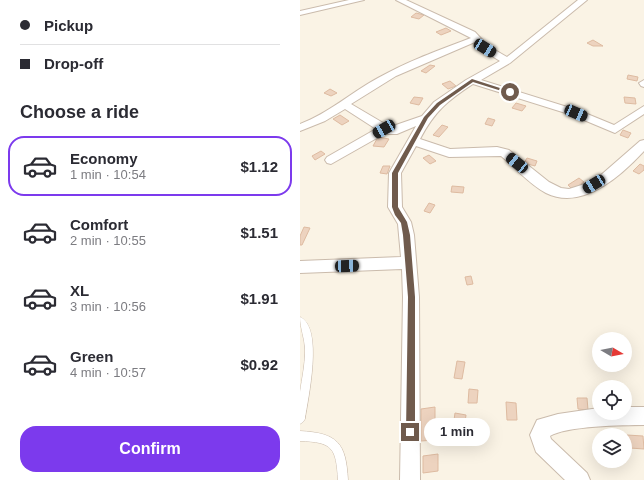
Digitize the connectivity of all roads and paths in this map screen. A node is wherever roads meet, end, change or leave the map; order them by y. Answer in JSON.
{"nodes":[{"id":1,"x":360,"y":0,"type":"edge"},
{"id":2,"x":400,"y":0,"type":"edge"},
{"id":3,"x":583,"y":0,"type":"edge"},
{"id":4,"x":300,"y":13,"type":"edge"},
{"id":5,"x":477,"y":38,"type":"junction"},
{"id":6,"x":507,"y":61,"type":"junction"},
{"id":7,"x":472,"y":80,"type":"junction"},
{"id":8,"x":344,"y":104,"type":"junction"},
{"id":9,"x":644,"y":109,"type":"edge"},
{"id":10,"x":426,"y":118,"type":"junction"},
{"id":11,"x":644,"y":118,"type":"edge"},
{"id":12,"x":300,"y":128,"type":"edge"},
{"id":13,"x":384,"y":129,"type":"junction"},
{"id":14,"x":412,"y":140,"type":"junction"},
{"id":15,"x":644,"y":144,"type":"edge"},
{"id":16,"x":331,"y":160,"type":"dead end"},
{"id":17,"x":409,"y":263,"type":"junction"},
{"id":18,"x":300,"y":267,"type":"edge"},
{"id":19,"x":300,"y":321,"type":"edge"},
{"id":20,"x":644,"y":416,"type":"edge"},
{"id":21,"x":300,"y":419,"type":"edge"},
{"id":22,"x":300,"y":436,"type":"edge"},
{"id":23,"x":343,"y":480,"type":"edge"},
{"id":24,"x":410,"y":480,"type":"edge"},
{"id":25,"x":580,"y":480,"type":"edge"}],
"edges":[{"from":1,"to":4,"type":"street"},
{"from":2,"to":5,"type":"street"},
{"from":3,"to":6,"type":"street"},
{"from":5,"to":6,"type":"street"},
{"from":5,"to":8,"type":"street"},
{"from":6,"to":7,"type":"street"},
{"from":7,"to":9,"type":"street"},
{"from":7,"to":10,"type":"street"},
{"from":8,"to":12,"type":"street"},
{"from":8,"to":13,"type":"street"},
{"from":9,"to":11,"type":"street"},
{"from":10,"to":13,"type":"street"},
{"from":10,"to":14,"type":"street"},
{"from":13,"to":16,"type":"street"},
{"from":14,"to":15,"type":"street"},
{"from":14,"to":17,"type":"street"},
{"from":17,"to":18,"type":"street"},
{"from":17,"to":24,"type":"street"},
{"from":19,"to":21,"type":"lane"},
{"from":20,"to":25,"type":"street"},
{"from":22,"to":23,"type":"lane"}]}
